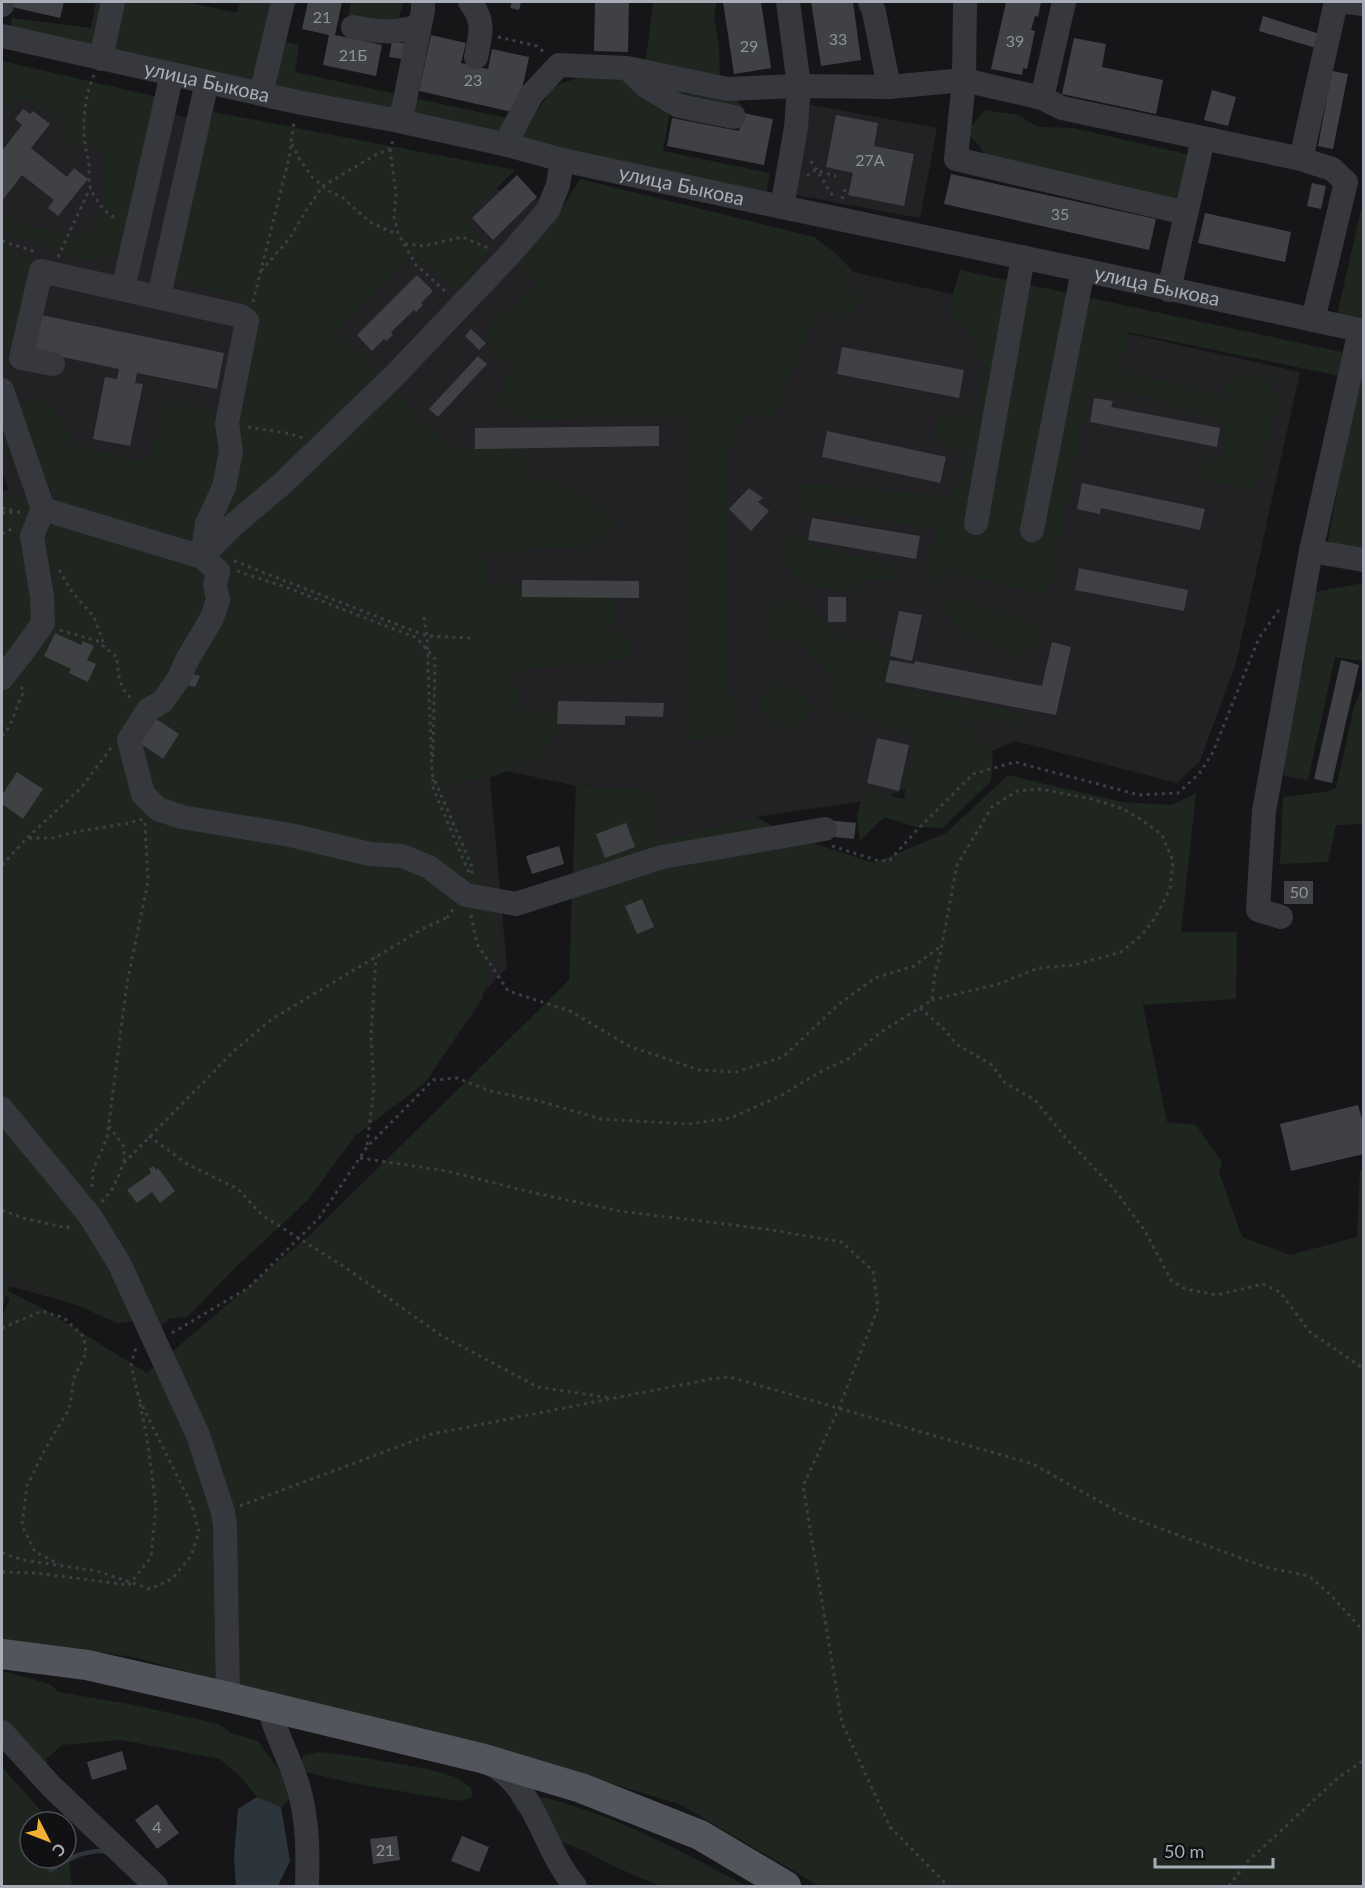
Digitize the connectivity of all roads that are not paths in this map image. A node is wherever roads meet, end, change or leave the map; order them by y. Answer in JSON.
{"nodes":[{"id":1,"x":113,"y":2,"type":"edge"},
{"id":2,"x":283,"y":2,"type":"edge"},
{"id":3,"x":423,"y":2,"type":"edge"},
{"id":4,"x":470,"y":2,"type":"edge"},
{"id":5,"x":788,"y":2,"type":"edge"},
{"id":6,"x":870,"y":2,"type":"edge"},
{"id":7,"x":965,"y":2,"type":"edge"},
{"id":8,"x":1064,"y":2,"type":"edge"},
{"id":9,"x":1336,"y":2,"type":"edge"},
{"id":10,"x":1344,"y":2,"type":"edge"},
{"id":11,"x":1364,"y":4,"type":"edge"},
{"id":12,"x":419,"y":26,"type":"junction"},
{"id":13,"x":353,"y":27,"type":"dead end"},
{"id":14,"x":2,"y":36,"type":"edge"},
{"id":15,"x":479,"y":45,"type":"road end"},
{"id":16,"x":101,"y":59,"type":"junction"},
{"id":17,"x":627,"y":68,"type":"junction"},
{"id":18,"x":172,"y":74,"type":"junction"},
{"id":19,"x":964,"y":80,"type":"junction"},
{"id":20,"x":207,"y":82,"type":"junction"},
{"id":21,"x":799,"y":86,"type":"junction"},
{"id":22,"x":889,"y":87,"type":"junction"},
{"id":23,"x":261,"y":94,"type":"junction"},
{"id":24,"x":1042,"y":98,"type":"junction"},
{"id":25,"x":734,"y":117,"type":"dead end"},
{"id":26,"x":399,"y":121,"type":"junction"},
{"id":27,"x":1203,"y":139,"type":"junction"},
{"id":28,"x":508,"y":145,"type":"junction"},
{"id":29,"x":1301,"y":159,"type":"junction"},
{"id":30,"x":562,"y":160,"type":"junction"},
{"id":31,"x":782,"y":207,"type":"junction"},
{"id":32,"x":1186,"y":213,"type":"junction"},
{"id":33,"x":137,"y":225,"type":"junction"},
{"id":34,"x":174,"y":232,"type":"junction"},
{"id":35,"x":1023,"y":257,"type":"junction"},
{"id":36,"x":1083,"y":270,"type":"junction"},
{"id":37,"x":123,"y":289,"type":"junction"},
{"id":38,"x":1169,"y":290,"type":"junction"},
{"id":39,"x":159,"y":296,"type":"junction"},
{"id":40,"x":1313,"y":320,"type":"junction"},
{"id":41,"x":1362,"y":330,"type":"edge"},
{"id":42,"x":11,"y":360,"type":"edge"},
{"id":43,"x":53,"y":364,"type":"dead end"},
{"id":44,"x":2,"y":390,"type":"edge"},
{"id":45,"x":41,"y":513,"type":"junction"},
{"id":46,"x":976,"y":523,"type":"dead end"},
{"id":47,"x":1032,"y":530,"type":"dead end"},
{"id":48,"x":1311,"y":551,"type":"junction"},
{"id":49,"x":205,"y":559,"type":"junction"},
{"id":50,"x":1364,"y":560,"type":"edge"},
{"id":51,"x":4,"y":675,"type":"edge"},
{"id":52,"x":825,"y":836,"type":"road end"},
{"id":53,"x":1281,"y":917,"type":"dead end"},
{"id":54,"x":2,"y":1109,"type":"edge"},
{"id":55,"x":2,"y":1654,"type":"edge"},
{"id":56,"x":228,"y":1696,"type":"junction"},
{"id":57,"x":269,"y":1708,"type":"junction"},
{"id":58,"x":2,"y":1732,"type":"edge"},
{"id":59,"x":481,"y":1758,"type":"junction"},
{"id":60,"x":156,"y":1887,"type":"edge"},
{"id":61,"x":307,"y":1887,"type":"edge"},
{"id":62,"x":575,"y":1887,"type":"edge"},
{"id":63,"x":786,"y":1887,"type":"edge"}],
"edges":[{"from":1,"to":16,"type":"street"},
{"from":2,"to":23,"type":"street"},
{"from":3,"to":12,"type":"street"},
{"from":4,"to":15,"type":"street"},
{"from":5,"to":21,"type":"street"},
{"from":6,"to":22,"type":"street"},
{"from":7,"to":19,"type":"street"},
{"from":8,"to":24,"type":"street"},
{"from":9,"to":29,"type":"street"},
{"from":10,"to":11,"type":"street"},
{"from":12,"to":13,"type":"street"},
{"from":12,"to":26,"type":"street"},
{"from":14,"to":16,"type":"street","name":"улица Быкова"},
{"from":16,"to":18,"type":"street","name":"улица Быкова"},
{"from":17,"to":21,"type":"street"},
{"from":17,"to":25,"type":"street"},
{"from":17,"to":28,"type":"street"},
{"from":18,"to":20,"type":"street","name":"улица Быкова"},
{"from":18,"to":33,"type":"street"},
{"from":19,"to":22,"type":"street"},
{"from":19,"to":24,"type":"street"},
{"from":19,"to":32,"type":"street"},
{"from":20,"to":23,"type":"street","name":"улица Быкова"},
{"from":20,"to":34,"type":"street"},
{"from":21,"to":22,"type":"street"},
{"from":21,"to":31,"type":"street"},
{"from":23,"to":26,"type":"street","name":"улица Быкова"},
{"from":24,"to":27,"type":"street"},
{"from":26,"to":28,"type":"street","name":"улица Быкова"},
{"from":27,"to":29,"type":"street"},
{"from":27,"to":32,"type":"street"},
{"from":28,"to":30,"type":"street","name":"улица Быкова"},
{"from":29,"to":40,"type":"street"},
{"from":30,"to":31,"type":"street","name":"улица Быкова"},
{"from":30,"to":49,"type":"street"},
{"from":31,"to":35,"type":"street","name":"улица Быкова"},
{"from":32,"to":38,"type":"street"},
{"from":33,"to":34,"type":"street"},
{"from":33,"to":37,"type":"street"},
{"from":34,"to":39,"type":"street"},
{"from":35,"to":36,"type":"street","name":"улица Быкова"},
{"from":35,"to":46,"type":"street"},
{"from":36,"to":38,"type":"street","name":"улица Быкова"},
{"from":36,"to":47,"type":"street"},
{"from":37,"to":39,"type":"street"},
{"from":37,"to":42,"type":"street"},
{"from":38,"to":40,"type":"street","name":"улица Быкова"},
{"from":39,"to":49,"type":"street"},
{"from":40,"to":41,"type":"street","name":"улица Быкова"},
{"from":41,"to":48,"type":"street"},
{"from":42,"to":43,"type":"street"},
{"from":44,"to":45,"type":"street"},
{"from":45,"to":49,"type":"street"},
{"from":45,"to":51,"type":"street"},
{"from":48,"to":50,"type":"street"},
{"from":48,"to":53,"type":"street"},
{"from":49,"to":52,"type":"street"},
{"from":54,"to":56,"type":"street"},
{"from":55,"to":56,"type":"main road"},
{"from":56,"to":57,"type":"main road"},
{"from":57,"to":59,"type":"main road"},
{"from":57,"to":61,"type":"street"},
{"from":58,"to":60,"type":"street"},
{"from":59,"to":62,"type":"street"},
{"from":59,"to":63,"type":"main road"}]}
